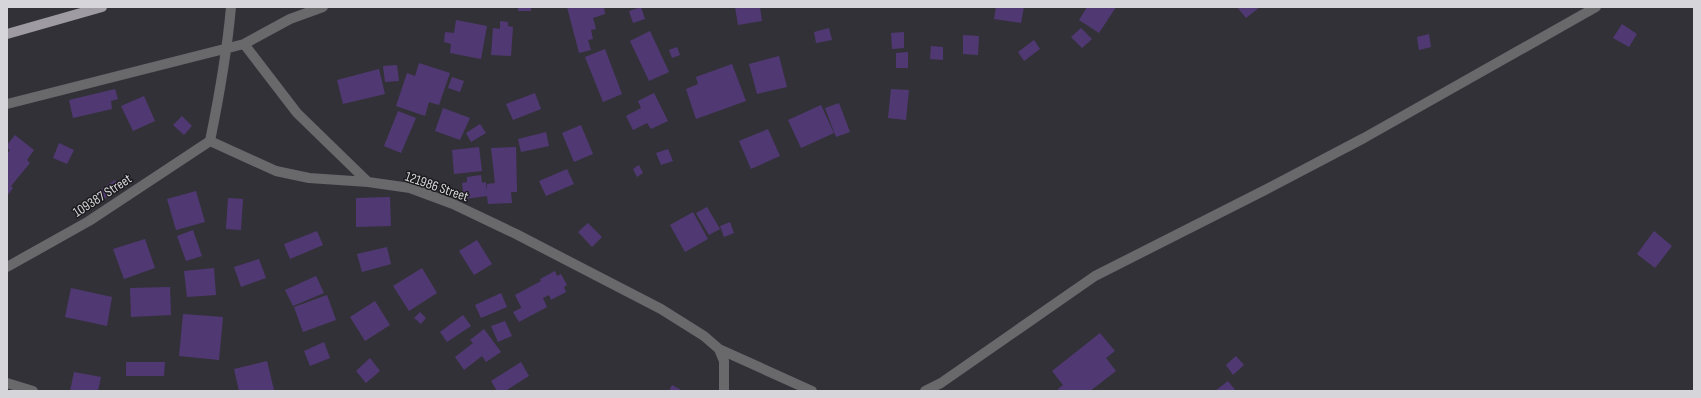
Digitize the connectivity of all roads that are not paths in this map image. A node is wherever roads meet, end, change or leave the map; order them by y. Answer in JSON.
{"nodes":[{"id":1,"x":102,"y":7,"type":"edge"},
{"id":2,"x":231,"y":7,"type":"edge"},
{"id":3,"x":323,"y":7,"type":"edge"},
{"id":4,"x":1596,"y":7,"type":"edge"},
{"id":5,"x":7,"y":34,"type":"edge"},
{"id":6,"x":244,"y":44,"type":"junction"},
{"id":7,"x":227,"y":48,"type":"junction"},
{"id":8,"x":7,"y":104,"type":"edge"},
{"id":9,"x":210,"y":141,"type":"junction"},
{"id":10,"x":368,"y":182,"type":"junction"},
{"id":11,"x":7,"y":268,"type":"edge"},
{"id":12,"x":719,"y":349,"type":"junction"},
{"id":13,"x":7,"y":382,"type":"edge"},
{"id":14,"x":33,"y":391,"type":"edge"},
{"id":15,"x":724,"y":391,"type":"edge"},
{"id":16,"x":812,"y":391,"type":"edge"},
{"id":17,"x":925,"y":391,"type":"edge"}],
"edges":[{"from":1,"to":5,"type":"main road"},
{"from":2,"to":7,"type":"street"},
{"from":3,"to":6,"type":"street"},
{"from":4,"to":17,"type":"street"},
{"from":6,"to":7,"type":"street"},
{"from":6,"to":10,"type":"street"},
{"from":7,"to":8,"type":"street"},
{"from":7,"to":9,"type":"street"},
{"from":9,"to":10,"type":"street","name":"121986 Street"},
{"from":9,"to":11,"type":"street","name":"109387 Street"},
{"from":10,"to":12,"type":"street","name":"121986 Street"},
{"from":12,"to":15,"type":"street"},
{"from":12,"to":16,"type":"street","name":"121986 Street"},
{"from":13,"to":14,"type":"street"}]}
